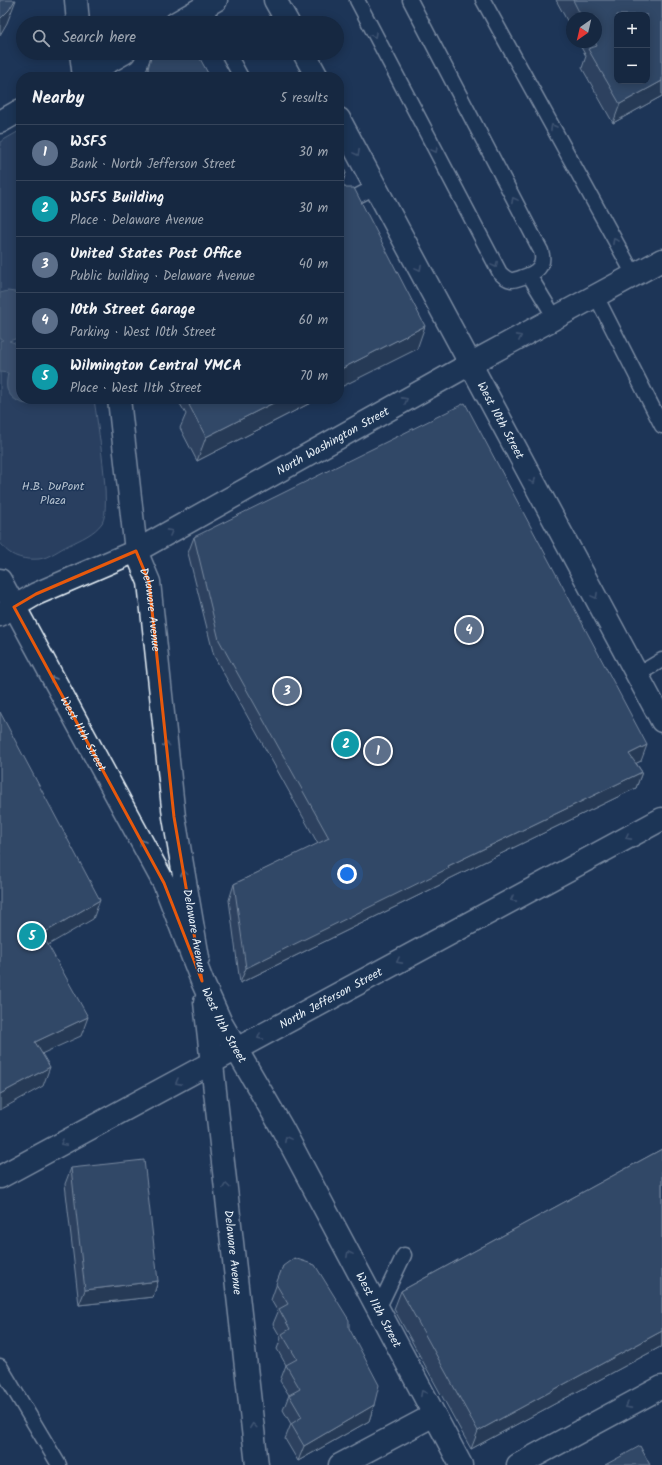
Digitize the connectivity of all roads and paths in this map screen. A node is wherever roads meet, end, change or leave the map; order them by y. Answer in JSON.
{"nodes":[{"id":1,"x":76,"y":0,"type":"edge"},
{"id":2,"x":275,"y":0,"type":"edge"},
{"id":3,"x":357,"y":0,"type":"edge"},
{"id":4,"x":410,"y":0,"type":"edge"},
{"id":5,"x":483,"y":0,"type":"edge"},
{"id":6,"x":210,"y":10,"type":"edge"},
{"id":7,"x":77,"y":16,"type":"edge"},
{"id":8,"x":194,"y":16,"type":"edge"},
{"id":9,"x":284,"y":16,"type":"edge"},
{"id":10,"x":82,"y":60,"type":"edge"},
{"id":11,"x":112,"y":60,"type":"edge"},
{"id":12,"x":232,"y":60,"type":"edge"},
{"id":13,"x":308,"y":60,"type":"edge"},
{"id":14,"x":83,"y":72,"type":"edge"},
{"id":15,"x":90,"y":72,"type":"edge"},
{"id":16,"x":238,"y":72,"type":"edge"},
{"id":17,"x":314,"y":72,"type":"edge"},
{"id":18,"x":16,"y":113,"type":"edge"},
{"id":19,"x":0,"y":122,"type":"edge"},
{"id":20,"x":344,"y":128,"type":"edge"},
{"id":21,"x":375,"y":187,"type":"junction"},
{"id":22,"x":344,"y":203,"type":"edge"},
{"id":23,"x":662,"y":260,"type":"edge"},
{"id":24,"x":529,"y":275,"type":"junction"},
{"id":25,"x":634,"y":275,"type":"junction"},
{"id":26,"x":596,"y":296,"type":"junction"},
{"id":27,"x":555,"y":318,"type":"junction"},
{"id":28,"x":470,"y":364,"type":"junction"},
{"id":29,"x":120,"y":404,"type":"edge"},
{"id":30,"x":662,"y":426,"type":"edge"},
{"id":31,"x":136,"y":551,"type":"junction"},
{"id":32,"x":0,"y":580,"type":"edge"},
{"id":33,"x":7,"y":611,"type":"edge"},
{"id":34,"x":662,"y":660,"type":"edge"},
{"id":35,"x":637,"y":675,"type":"junction"},
{"id":36,"x":662,"y":721,"type":"edge"},
{"id":37,"x":662,"y":819,"type":"edge"},
{"id":38,"x":202,"y":980,"type":"junction"},
{"id":39,"x":237,"y":1049,"type":"junction"},
{"id":40,"x":212,"y":1063,"type":"junction"},
{"id":41,"x":0,"y":1177,"type":"edge"},
{"id":42,"x":404,"y":1255,"type":"dead end"},
{"id":43,"x":378,"y":1309,"type":"junction"},
{"id":44,"x":0,"y":1366,"type":"edge"},
{"id":45,"x":662,"y":1387,"type":"edge"},
{"id":46,"x":434,"y":1415,"type":"junction"},
{"id":47,"x":59,"y":1465,"type":"edge"},
{"id":48,"x":258,"y":1465,"type":"edge"},
{"id":49,"x":340,"y":1465,"type":"edge"},
{"id":50,"x":461,"y":1465,"type":"edge"},
{"id":51,"x":518,"y":1465,"type":"edge"}],
"edges":[{"from":1,"to":7,"type":"main road"},
{"from":2,"to":9,"type":"main road"},
{"from":3,"to":24,"type":"lane","one_way":true},
{"from":24,"to":4,"type":"lane","one_way":true},
{"from":25,"to":5,"type":"lane","one_way":true},
{"from":6,"to":8,"type":"main road"},
{"from":10,"to":14,"type":"main road"},
{"from":11,"to":15,"type":"main road"},
{"from":12,"to":16,"type":"lane"},
{"from":13,"to":17,"type":"main road"},
{"from":18,"to":19,"type":"main road"},
{"from":20,"to":21,"type":"main road","name":"West 10th Street","one_way":true},
{"from":21,"to":22,"type":"lane"},
{"from":21,"to":28,"type":"main road","name":"West 10th Street","one_way":true},
{"from":23,"to":25,"type":"main road","name":"North Washington Street"},
{"from":24,"to":27,"type":"lane"},
{"from":25,"to":26,"type":"main road","name":"North Washington Street"},
{"from":26,"to":27,"type":"main road","name":"North Washington Street"},
{"from":26,"to":30,"type":"lane"},
{"from":28,"to":27,"type":"main road","name":"North Washington Street","one_way":true},
{"from":31,"to":28,"type":"main road","name":"North Washington Street","one_way":true},
{"from":28,"to":35,"type":"main road","name":"West 10th Street","one_way":true},
{"from":29,"to":31,"type":"main road","name":"Delaware Avenue"},
{"from":31,"to":33,"type":"main road","name":"North Washington Street"},
{"from":38,"to":31,"type":"main road","name":"Delaware Avenue","one_way":true},
{"from":32,"to":33,"type":"main road","name":"West 11th Street"},
{"from":38,"to":33,"type":"main road","name":"West 11th Street","one_way":true},
{"from":34,"to":35,"type":"lane"},
{"from":35,"to":36,"type":"main road","name":"West 10th Street"},
{"from":37,"to":39,"type":"main road","name":"North Jefferson Street","one_way":true},
{"from":38,"to":39,"type":"main road","name":"West 11th Street"},
{"from":38,"to":40,"type":"main road","name":"Delaware Avenue"},
{"from":39,"to":40,"type":"main road","name":"North Jefferson Street"},
{"from":43,"to":39,"type":"main road","name":"West 11th Street","one_way":true},
{"from":40,"to":41,"type":"main road","name":"North Jefferson Street","one_way":true},
{"from":48,"to":40,"type":"main road","name":"Delaware Avenue","one_way":true},
{"from":42,"to":43,"type":"lane"},
{"from":46,"to":43,"type":"main road","name":"West 11th Street","one_way":true},
{"from":44,"to":47,"type":"lane"},
{"from":45,"to":51,"type":"main road","one_way":true},
{"from":46,"to":49,"type":"main road"},
{"from":46,"to":50,"type":"main road","name":"West 11th Street"}]}
